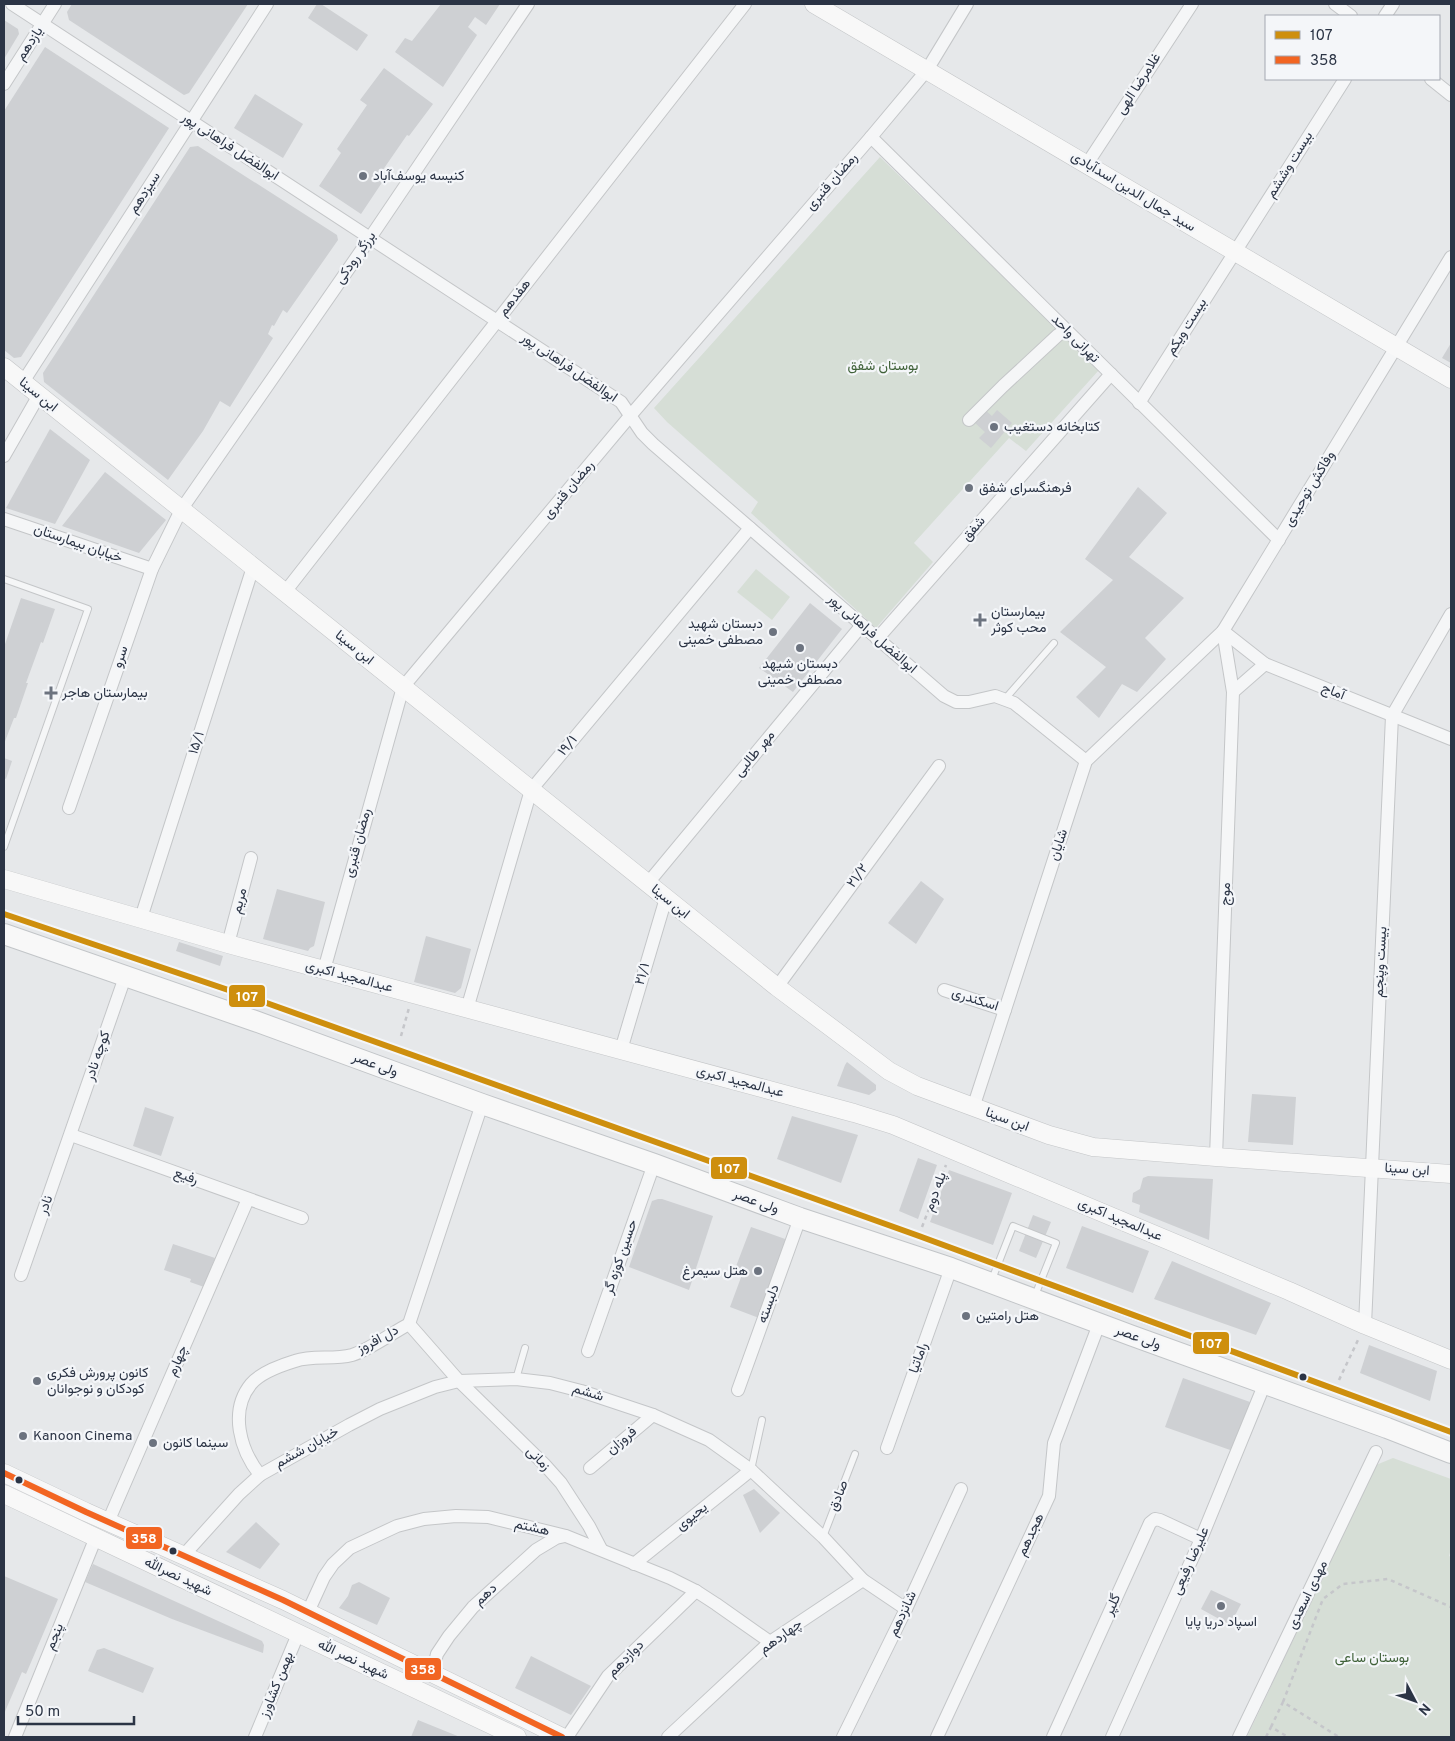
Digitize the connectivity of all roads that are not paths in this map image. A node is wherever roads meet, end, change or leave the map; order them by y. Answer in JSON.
{"nodes":[{"id":1,"x":12,"y":4,"type":"edge"},
{"id":2,"x":55,"y":4,"type":"edge"},
{"id":3,"x":267,"y":4,"type":"edge"},
{"id":4,"x":528,"y":4,"type":"edge"},
{"id":5,"x":745,"y":4,"type":"edge"},
{"id":6,"x":814,"y":4,"type":"edge"},
{"id":7,"x":967,"y":4,"type":"edge"},
{"id":8,"x":1192,"y":4,"type":"edge"},
{"id":9,"x":1335,"y":4,"type":"edge"},
{"id":10,"x":1393,"y":4,"type":"edge"},
{"id":11,"x":1350,"y":15,"type":"edge"},
{"id":12,"x":1386,"y":15,"type":"edge"},
{"id":13,"x":42,"y":24,"type":"junction"},
{"id":14,"x":927,"y":70,"type":"junction"},
{"id":15,"x":1344,"y":80,"type":"edge"},
{"id":16,"x":1432,"y":80,"type":"edge"},
{"id":17,"x":4,"y":84,"type":"edge"},
{"id":18,"x":1451,"y":95,"type":"edge"},
{"id":19,"x":191,"y":121,"type":"junction"},
{"id":20,"x":871,"y":137,"type":"junction"},
{"id":21,"x":1087,"y":164,"type":"junction"},
{"id":22,"x":370,"y":238,"type":"junction"},
{"id":23,"x":1235,"y":252,"type":"junction"},
{"id":24,"x":1451,"y":257,"type":"edge"},
{"id":25,"x":497,"y":321,"type":"junction"},
{"id":26,"x":1066,"y":330,"type":"junction"},
{"id":27,"x":1396,"y":347,"type":"junction"},
{"id":28,"x":4,"y":367,"type":"edge"},
{"id":29,"x":1110,"y":374,"type":"junction"},
{"id":30,"x":1451,"y":379,"type":"edge"},
{"id":31,"x":23,"y":382,"type":"junction"},
{"id":32,"x":39,"y":395,"type":"junction"},
{"id":33,"x":1139,"y":402,"type":"junction"},
{"id":34,"x":630,"y":416,"type":"junction"},
{"id":35,"x":969,"y":420,"type":"dead end"},
{"id":36,"x":4,"y":456,"type":"edge"},
{"id":37,"x":181,"y":510,"type":"junction"},
{"id":38,"x":4,"y":519,"type":"edge"},
{"id":39,"x":750,"y":528,"type":"junction"},
{"id":40,"x":1279,"y":540,"type":"junction"},
{"id":41,"x":253,"y":567,"type":"junction"},
{"id":42,"x":152,"y":568,"type":"junction"},
{"id":43,"x":4,"y":579,"type":"edge"},
{"id":44,"x":285,"y":592,"type":"junction"},
{"id":45,"x":1451,"y":614,"type":"edge"},
{"id":46,"x":862,"y":625,"type":"junction"},
{"id":47,"x":1223,"y":631,"type":"junction"},
{"id":48,"x":877,"y":639,"type":"junction"},
{"id":49,"x":1054,"y":643,"type":"dead end"},
{"id":50,"x":1264,"y":664,"type":"junction"},
{"id":51,"x":403,"y":687,"type":"junction"},
{"id":52,"x":1233,"y":692,"type":"junction"},
{"id":53,"x":1005,"y":699,"type":"junction"},
{"id":54,"x":1392,"y":716,"type":"junction"},
{"id":55,"x":1451,"y":740,"type":"edge"},
{"id":56,"x":1086,"y":761,"type":"junction"},
{"id":57,"x":939,"y":766,"type":"dead end"},
{"id":58,"x":531,"y":790,"type":"junction"},
{"id":59,"x":69,"y":808,"type":"dead end"},
{"id":60,"x":4,"y":847,"type":"edge"},
{"id":61,"x":251,"y":858,"type":"dead end"},
{"id":62,"x":4,"y":879,"type":"edge"},
{"id":63,"x":648,"y":884,"type":"junction"},
{"id":64,"x":666,"y":898,"type":"junction"},
{"id":65,"x":4,"y":914,"type":"edge"},
{"id":66,"x":141,"y":918,"type":"junction"},
{"id":67,"x":4,"y":934,"type":"edge"},
{"id":68,"x":228,"y":944,"type":"junction"},
{"id":69,"x":324,"y":970,"type":"junction"},
{"id":70,"x":125,"y":977,"type":"junction"},
{"id":71,"x":777,"y":987,"type":"junction"},
{"id":72,"x":944,"y":990,"type":"dead end"},
{"id":73,"x":467,"y":1009,"type":"junction"},
{"id":74,"x":1005,"y":1010,"type":"junction"},
{"id":75,"x":621,"y":1050,"type":"junction"},
{"id":76,"x":482,"y":1104,"type":"junction"},
{"id":77,"x":973,"y":1108,"type":"junction"},
{"id":78,"x":71,"y":1135,"type":"junction"},
{"id":79,"x":1216,"y":1158,"type":"junction"},
{"id":80,"x":654,"y":1164,"type":"junction"},
{"id":81,"x":1372,"y":1168,"type":"junction"},
{"id":82,"x":1451,"y":1174,"type":"edge"},
{"id":83,"x":248,"y":1199,"type":"junction"},
{"id":84,"x":302,"y":1218,"type":"dead end"},
{"id":85,"x":800,"y":1218,"type":"junction"},
{"id":86,"x":998,"y":1264,"type":"junction"},
{"id":87,"x":951,"y":1268,"type":"junction"},
{"id":88,"x":21,"y":1275,"type":"dead end"},
{"id":89,"x":990,"y":1283,"type":"junction"},
{"id":90,"x":1037,"y":1290,"type":"junction"},
{"id":91,"x":408,"y":1324,"type":"junction"},
{"id":92,"x":1099,"y":1324,"type":"junction"},
{"id":93,"x":1364,"y":1325,"type":"junction"},
{"id":94,"x":525,"y":1348,"type":"dead end"},
{"id":95,"x":588,"y":1351,"type":"dead end"},
{"id":96,"x":1451,"y":1360,"type":"edge"},
{"id":97,"x":516,"y":1379,"type":"junction"},
{"id":98,"x":459,"y":1381,"type":"junction"},
{"id":99,"x":1265,"y":1383,"type":"junction"},
{"id":100,"x":738,"y":1390,"type":"dead end"},
{"id":101,"x":653,"y":1415,"type":"junction"},
{"id":102,"x":762,"y":1420,"type":"dead end"},
{"id":103,"x":1451,"y":1432,"type":"edge"},
{"id":104,"x":887,"y":1448,"type":"dead end"},
{"id":105,"x":1376,"y":1452,"type":"dead end"},
{"id":106,"x":1451,"y":1453,"type":"edge"},
{"id":107,"x":855,"y":1454,"type":"dead end"},
{"id":108,"x":590,"y":1468,"type":"dead end"},
{"id":109,"x":751,"y":1470,"type":"junction"},
{"id":110,"x":4,"y":1473,"type":"edge"},
{"id":111,"x":260,"y":1475,"type":"junction"},
{"id":112,"x":961,"y":1489,"type":"dead end"},
{"id":113,"x":4,"y":1494,"type":"edge"},
{"id":114,"x":108,"y":1522,"type":"junction"},
{"id":115,"x":566,"y":1536,"type":"junction"},
{"id":116,"x":823,"y":1537,"type":"junction"},
{"id":117,"x":96,"y":1538,"type":"junction"},
{"id":118,"x":1201,"y":1539,"type":"junction"},
{"id":119,"x":601,"y":1550,"type":"junction"},
{"id":120,"x":183,"y":1556,"type":"junction"},
{"id":121,"x":634,"y":1564,"type":"junction"},
{"id":122,"x":863,"y":1580,"type":"junction"},
{"id":123,"x":696,"y":1591,"type":"junction"},
{"id":124,"x":906,"y":1609,"type":"junction"},
{"id":125,"x":308,"y":1612,"type":"junction"},
{"id":126,"x":298,"y":1634,"type":"junction"},
{"id":127,"x":770,"y":1642,"type":"junction"},
{"id":128,"x":438,"y":1676,"type":"junction"},
{"id":129,"x":491,"y":1732,"type":"edge"},
{"id":130,"x":15,"y":1737,"type":"edge"},
{"id":131,"x":255,"y":1737,"type":"edge"},
{"id":132,"x":517,"y":1737,"type":"edge"},
{"id":133,"x":562,"y":1737,"type":"edge"},
{"id":134,"x":567,"y":1737,"type":"edge"},
{"id":135,"x":668,"y":1737,"type":"edge"},
{"id":136,"x":843,"y":1737,"type":"edge"},
{"id":137,"x":937,"y":1737,"type":"edge"},
{"id":138,"x":1053,"y":1737,"type":"edge"},
{"id":139,"x":1112,"y":1737,"type":"edge"},
{"id":140,"x":1239,"y":1737,"type":"edge"}],
"edges":[{"from":1,"to":13,"type":"street","name":"ابوالفضل فراهانی پور"},
{"from":2,"to":13,"type":"street","name":"یازدهم"},
{"from":3,"to":19,"type":"street","name":"سیزدهم"},
{"from":4,"to":22,"type":"street","name":"برزگر رودکی"},
{"from":5,"to":25,"type":"street","name":"هفدهم"},
{"from":6,"to":14,"type":"street","name":"سید جمال الدین اسدآبادی"},
{"from":7,"to":14,"type":"street","name":"رمضان قنبری"},
{"from":8,"to":21,"type":"street","name":"غلامرضا الهی"},
{"from":9,"to":11,"type":"street"},
{"from":10,"to":12,"type":"street"},
{"from":13,"to":17,"type":"street","name":"یازدهم"},
{"from":13,"to":19,"type":"street","name":"ابوالفضل فراهانی پور"},
{"from":14,"to":20,"type":"street","name":"رمضان قنبری"},
{"from":14,"to":21,"type":"street","name":"سید جمال الدین اسدآبادی"},
{"from":15,"to":23,"type":"street","name":"بیست وششم"},
{"from":16,"to":18,"type":"street"},
{"from":19,"to":22,"type":"street","name":"ابوالفضل فراهانی پور"},
{"from":19,"to":31,"type":"street","name":"سیزدهم"},
{"from":20,"to":26,"type":"street","name":"تهرانی واحد"},
{"from":20,"to":34,"type":"street","name":"رمضان قنبری"},
{"from":21,"to":23,"type":"street","name":"سید جمال الدین اسدآبادی"},
{"from":22,"to":25,"type":"street","name":"ابوالفضل فراهانی پور"},
{"from":22,"to":37,"type":"street","name":"برزگر رودکی"},
{"from":23,"to":27,"type":"street","name":"سید جمال الدین اسدآبادی"},
{"from":23,"to":33,"type":"street","name":"بیست‌ ویکم"},
{"from":24,"to":27,"type":"street","name":"وفاکش توحیدی"},
{"from":25,"to":34,"type":"street","name":"ابوالفضل فراهانی پور"},
{"from":25,"to":44,"type":"street","name":"هفدهم"},
{"from":26,"to":29,"type":"street","name":"تهرانی واحد"},
{"from":26,"to":35,"type":"street"},
{"from":27,"to":30,"type":"street","name":"سید جمال الدین اسدآبادی"},
{"from":27,"to":40,"type":"street","name":"وفاکش توحیدی"},
{"from":28,"to":31,"type":"street","name":"ابن سینا"},
{"from":29,"to":33,"type":"street","name":"تهرانی واحد"},
{"from":29,"to":48,"type":"street","name":"شفق"},
{"from":31,"to":32,"type":"street","name":"ابن سینا"},
{"from":32,"to":36,"type":"street"},
{"from":32,"to":37,"type":"street","name":"ابن سینا"},
{"from":33,"to":40,"type":"street","name":"تهرانی واحد"},
{"from":34,"to":39,"type":"street","name":"ابوالفضل فراهانی پور"},
{"from":34,"to":51,"type":"street","name":"رمضان قنبری"},
{"from":37,"to":41,"type":"street","name":"ابن سینا"},
{"from":37,"to":42,"type":"street","name":"سرو"},
{"from":38,"to":42,"type":"street","name":"خیابان بیمارستان"},
{"from":39,"to":46,"type":"street","name":"ابوالفضل فراهانی پور"},
{"from":39,"to":58,"type":"street","name":"۱۹/۱"},
{"from":40,"to":47,"type":"street","name":"وفاکش توحیدی"},
{"from":41,"to":44,"type":"street","name":"ابن سینا"},
{"from":41,"to":66,"type":"street","name":"۱۵/۱"},
{"from":42,"to":59,"type":"street","name":"سرو"},
{"from":43,"to":60,"type":"lane"},
{"from":44,"to":51,"type":"street","name":"ابن سینا"},
{"from":45,"to":54,"type":"street","name":"بیست وپنجم"},
{"from":46,"to":48,"type":"street","name":"ابوالفضل فراهانی پور"},
{"from":46,"to":63,"type":"street","name":"مهر طالبی"},
{"from":47,"to":50,"type":"street","name":"آماج"},
{"from":47,"to":52,"type":"street","name":"موج"},
{"from":47,"to":56,"type":"street","name":"شایان"},
{"from":48,"to":53,"type":"street","name":"ابوالفضل فراهانی پور"},
{"from":49,"to":53,"type":"lane"},
{"from":50,"to":52,"type":"street"},
{"from":50,"to":54,"type":"street","name":"آماج"},
{"from":51,"to":58,"type":"street","name":"ابن سینا"},
{"from":51,"to":69,"type":"street","name":"رمضان قنبری"},
{"from":52,"to":79,"type":"street","name":"موج"},
{"from":53,"to":56,"type":"street"},
{"from":54,"to":55,"type":"street","name":"آماج"},
{"from":54,"to":81,"type":"street","name":"بیست وپنجم"},
{"from":56,"to":74,"type":"street","name":"شایان"},
{"from":57,"to":71,"type":"street","name":"۲۱/۲"},
{"from":58,"to":63,"type":"street","name":"ابن سینا"},
{"from":58,"to":73,"type":"street","name":"۱۹/۱"},
{"from":61,"to":68,"type":"street","name":"مریم"},
{"from":62,"to":66,"type":"street","name":"عبدالمجید اکبری"},
{"from":63,"to":64,"type":"street","name":"ابن سینا"},
{"from":64,"to":71,"type":"street","name":"ابن سینا"},
{"from":64,"to":75,"type":"street","name":"۲۱/۱"},
{"from":65,"to":86,"type":"lane"},
{"from":66,"to":68,"type":"street","name":"عبدالمجید اکبری"},
{"from":67,"to":70,"type":"main road","name":"ولی عصر"},
{"from":68,"to":69,"type":"street","name":"عبدالمجید اکبری"},
{"from":69,"to":73,"type":"street","name":"عبدالمجید اکبری"},
{"from":70,"to":76,"type":"main road","name":"ولی عصر"},
{"from":70,"to":78,"type":"street","name":"کوچه نادر"},
{"from":71,"to":77,"type":"street","name":"ابن سینا"},
{"from":72,"to":74,"type":"street","name":"اسکندری"},
{"from":73,"to":75,"type":"street","name":"عبدالمجید اکبری"},
{"from":74,"to":77,"type":"street","name":"شایان"},
{"from":75,"to":93,"type":"street","name":"عبدالمجید اکبری"},
{"from":76,"to":80,"type":"main road","name":"ولی عصر"},
{"from":76,"to":91,"type":"street","name":"دل افروز"},
{"from":77,"to":79,"type":"street","name":"ابن سینا"},
{"from":78,"to":83,"type":"street","name":"رفیع"},
{"from":78,"to":88,"type":"street","name":"نادر"},
{"from":79,"to":81,"type":"street","name":"ابن سینا"},
{"from":80,"to":85,"type":"main road","name":"ولی عصر"},
{"from":80,"to":95,"type":"street","name":"حسین کوزه گر"},
{"from":81,"to":82,"type":"street","name":"ابن سینا"},
{"from":81,"to":93,"type":"street","name":"بیست وپنجم"},
{"from":83,"to":84,"type":"street","name":"رفیع"},
{"from":83,"to":114,"type":"street","name":"چهارم"},
{"from":85,"to":87,"type":"main road","name":"ولی عصر"},
{"from":85,"to":100,"type":"street","name":"دلبسته"},
{"from":86,"to":89,"type":"lane"},
{"from":86,"to":90,"type":"lane"},
{"from":86,"to":90,"type":"lane"},
{"from":87,"to":89,"type":"main road","name":"ولی عصر"},
{"from":87,"to":104,"type":"street","name":"راماتیا"},
{"from":89,"to":90,"type":"main road","name":"ولی عصر"},
{"from":90,"to":92,"type":"main road","name":"ولی عصر"},
{"from":90,"to":103,"type":"lane"},
{"from":91,"to":98,"type":"street","name":"زمانی"},
{"from":91,"to":111,"type":"street","name":"دل افروز"},
{"from":92,"to":99,"type":"main road","name":"ولی عصر"},
{"from":92,"to":137,"type":"street","name":"هجدهم"},
{"from":93,"to":96,"type":"street","name":"عبدالمجید اکبری"},
{"from":94,"to":97,"type":"lane"},
{"from":97,"to":98,"type":"street","name":"ششم"},
{"from":97,"to":101,"type":"street","name":"ششم"},
{"from":98,"to":111,"type":"street","name":"خیابان ششم"},
{"from":98,"to":119,"type":"street","name":"زمانی"},
{"from":99,"to":106,"type":"main road","name":"ولی عصر"},
{"from":99,"to":118,"type":"street","name":"علیرضا رفیعی"},
{"from":101,"to":108,"type":"street","name":"فروزان"},
{"from":101,"to":109,"type":"street","name":"ششم"},
{"from":102,"to":109,"type":"lane"},
{"from":105,"to":140,"type":"street","name":"مهدی اسعدی"},
{"from":107,"to":116,"type":"lane","name":"صادق"},
{"from":109,"to":116,"type":"street","name":"ششم"},
{"from":109,"to":121,"type":"street","name":"یحیوی"},
{"from":110,"to":114,"type":"street","name":"شهید نصر الله"},
{"from":111,"to":120,"type":"street","name":"خیابان ششم"},
{"from":112,"to":124,"type":"street","name":"شانزدهم"},
{"from":113,"to":117,"type":"street","name":"شهید نصرالله"},
{"from":114,"to":120,"type":"street","name":"شهید نصر الله"},
{"from":115,"to":119,"type":"street","name":"هشتم"},
{"from":115,"to":125,"type":"street","name":"هشتم"},
{"from":115,"to":128,"type":"street","name":"دهم"},
{"from":116,"to":122,"type":"street","name":"ششم"},
{"from":117,"to":126,"type":"street","name":"شهید نصرالله"},
{"from":117,"to":130,"type":"street","name":"پنجم"},
{"from":118,"to":138,"type":"street","name":"گلپر"},
{"from":118,"to":139,"type":"street","name":"علیرضا رفیعی"},
{"from":119,"to":121,"type":"street","name":"هشتم"},
{"from":120,"to":125,"type":"street","name":"شهید نصر الله"},
{"from":121,"to":123,"type":"street","name":"هشتم"},
{"from":122,"to":124,"type":"street"},
{"from":122,"to":127,"type":"street","name":"چهاردهم"},
{"from":123,"to":127,"type":"street","name":"هشتم"},
{"from":123,"to":134,"type":"street","name":"دوازدهم"},
{"from":124,"to":136,"type":"street","name":"شانزدهم"},
{"from":125,"to":126,"type":"street"},
{"from":125,"to":128,"type":"street","name":"شهید نصر الله"},
{"from":126,"to":129,"type":"street","name":"شهید نصر الله"},
{"from":126,"to":131,"type":"street","name":"بهمن کشاورز"},
{"from":127,"to":135,"type":"street","name":"چهاردهم"},
{"from":128,"to":133,"type":"street","name":"شهید نصر الله"},
{"from":129,"to":132,"type":"street","name":"شهید نصر الله"}]}
